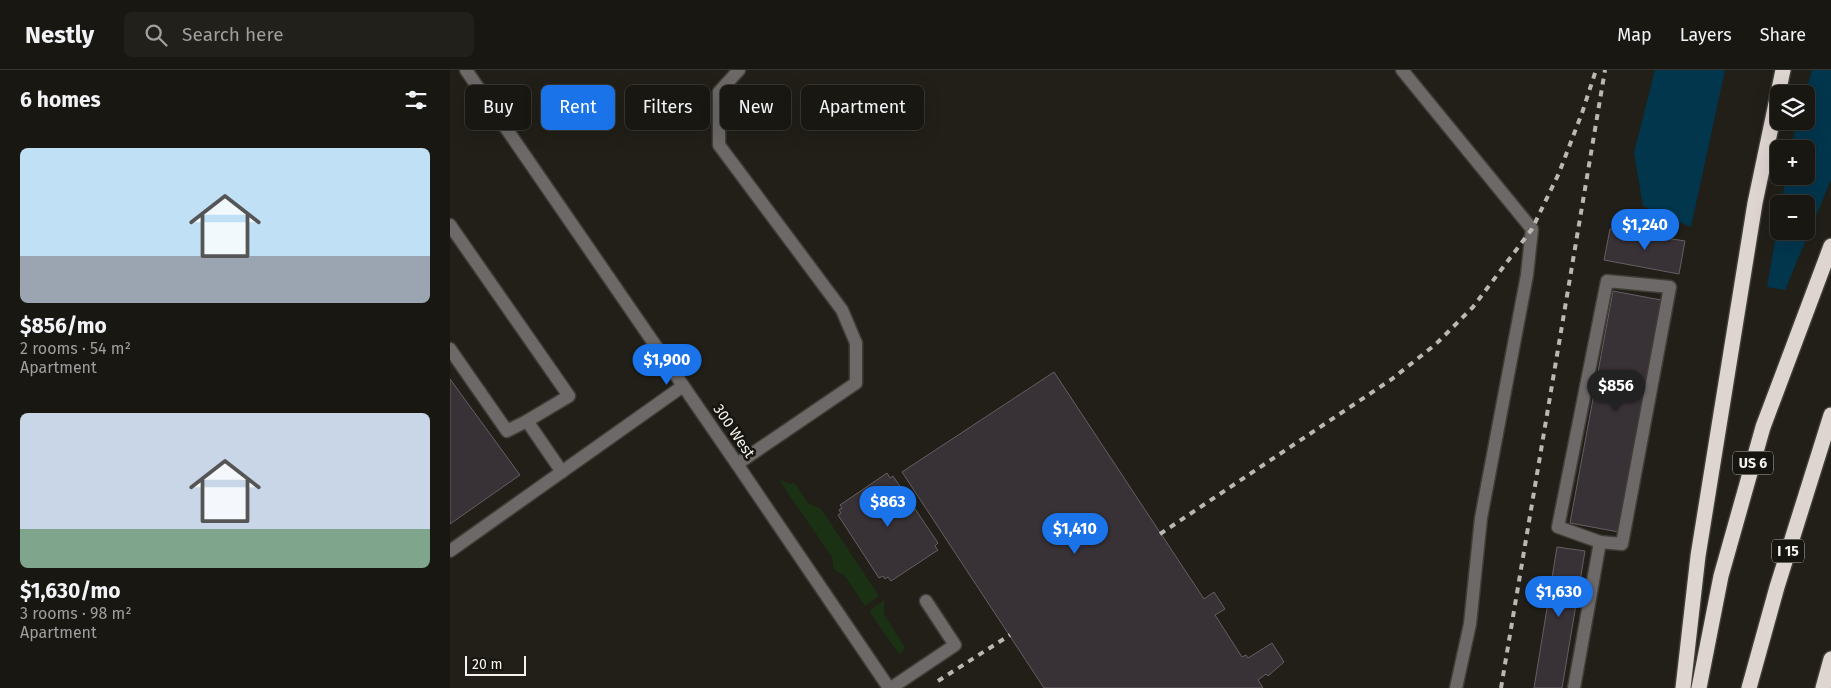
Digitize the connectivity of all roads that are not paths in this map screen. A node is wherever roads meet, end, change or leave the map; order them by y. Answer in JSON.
{"nodes":[{"id":1,"x":466,"y":70,"type":"edge"},
{"id":2,"x":739,"y":70,"type":"edge"},
{"id":3,"x":1402,"y":70,"type":"edge"},
{"id":4,"x":1783,"y":70,"type":"edge"},
{"id":5,"x":450,"y":225,"type":"edge"},
{"id":6,"x":1831,"y":246,"type":"edge"},
{"id":7,"x":450,"y":349,"type":"edge"},
{"id":8,"x":684,"y":386,"type":"junction"},
{"id":9,"x":1831,"y":415,"type":"edge"},
{"id":10,"x":527,"y":421,"type":"junction"},
{"id":11,"x":737,"y":464,"type":"junction"},
{"id":12,"x":562,"y":472,"type":"junction"},
{"id":13,"x":1600,"y":542,"type":"junction"},
{"id":14,"x":450,"y":551,"type":"edge"},
{"id":15,"x":926,"y":601,"type":"dead end"},
{"id":16,"x":1831,"y":659,"type":"edge"},
{"id":17,"x":890,"y":688,"type":"edge"},
{"id":18,"x":1456,"y":688,"type":"edge"},
{"id":19,"x":1574,"y":688,"type":"edge"},
{"id":20,"x":1684,"y":688,"type":"edge"},
{"id":21,"x":1699,"y":688,"type":"edge"},
{"id":22,"x":1749,"y":688,"type":"edge"},
{"id":23,"x":1823,"y":688,"type":"edge"}],
"edges":[{"from":1,"to":8,"type":"street","name":"300 West"},
{"from":2,"to":11,"type":"street"},
{"from":3,"to":18,"type":"street"},
{"from":4,"to":20,"type":"highway"},
{"from":5,"to":10,"type":"street"},
{"from":6,"to":21,"type":"highway","number":"US 6"},
{"from":7,"to":10,"type":"street"},
{"from":8,"to":11,"type":"street","name":"300 West"},
{"from":8,"to":12,"type":"street"},
{"from":9,"to":22,"type":"highway","number":"I 15"},
{"from":10,"to":12,"type":"street"},
{"from":11,"to":17,"type":"street","name":"300 West"},
{"from":12,"to":14,"type":"street"},
{"from":13,"to":13,"type":"street"},
{"from":13,"to":19,"type":"street"},
{"from":15,"to":17,"type":"street"},
{"from":16,"to":23,"type":"highway"}]}
